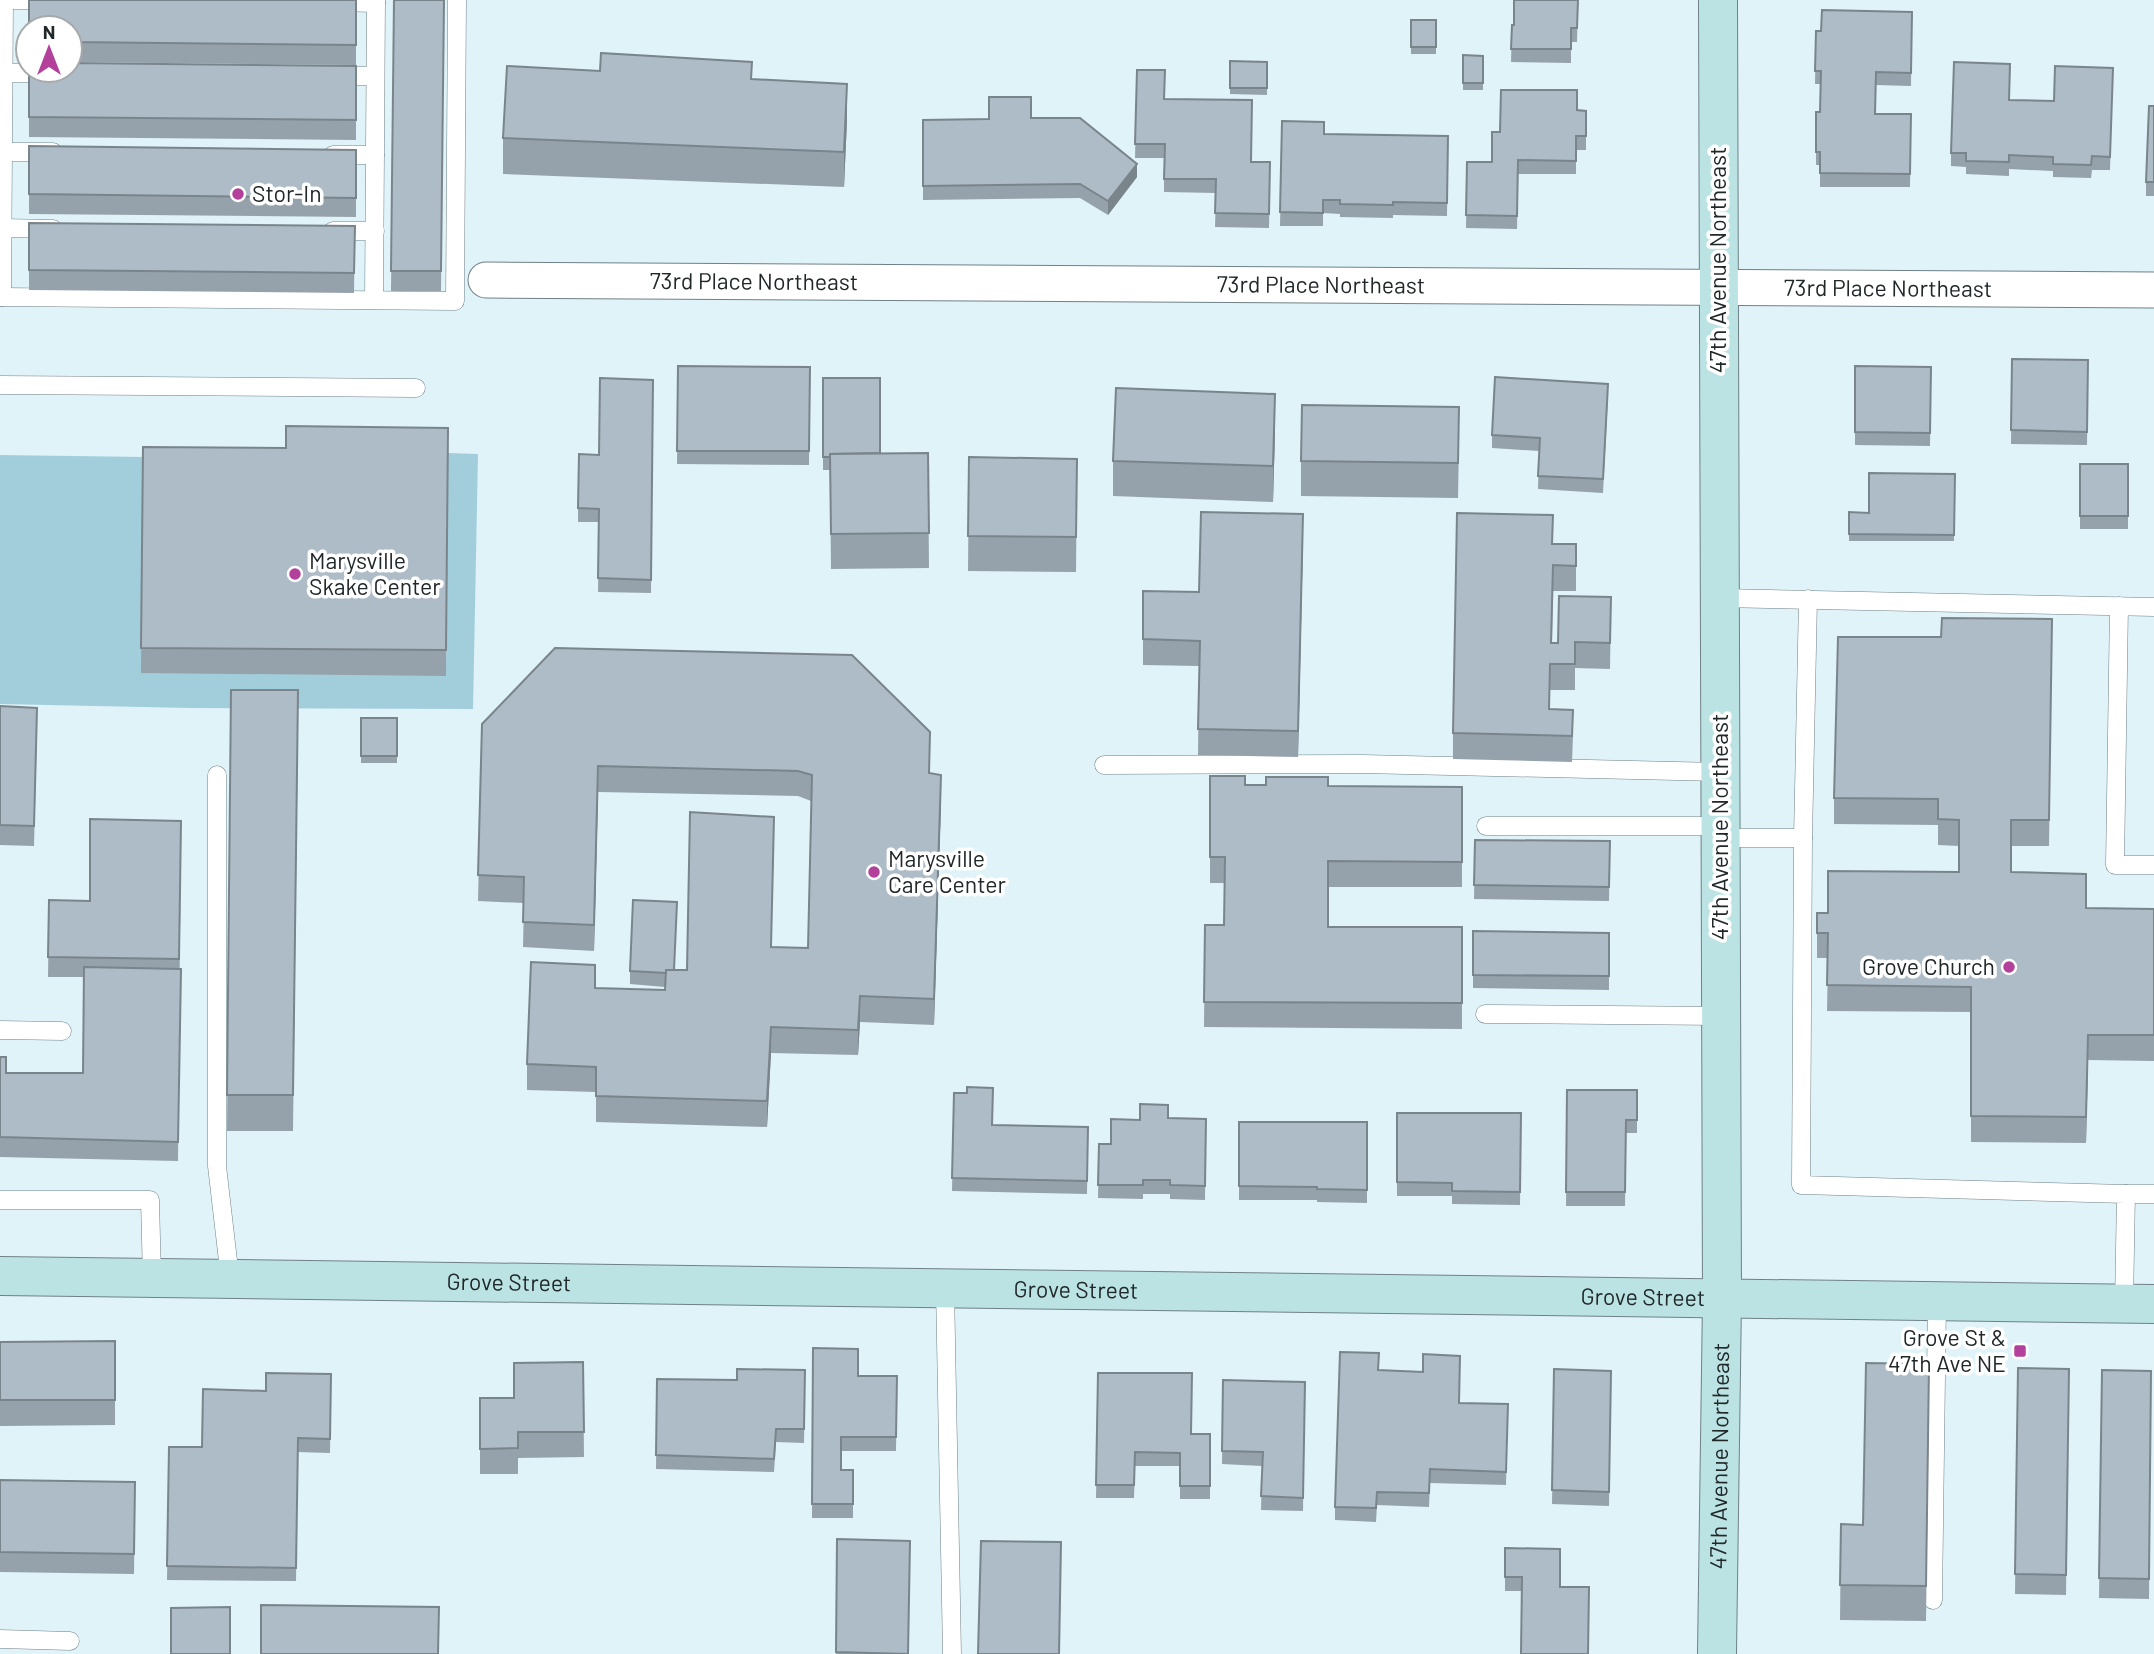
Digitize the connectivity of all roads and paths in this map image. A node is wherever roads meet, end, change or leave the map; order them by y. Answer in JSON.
{"nodes":[{"id":1,"x":457,"y":0,"type":"edge"},
{"id":2,"x":1718,"y":0,"type":"edge"},
{"id":3,"x":73,"y":1,"type":"edge"},
{"id":4,"x":376,"y":1,"type":"edge"},
{"id":5,"x":321,"y":2,"type":"edge"},
{"id":6,"x":4,"y":72,"type":"junction"},
{"id":7,"x":14,"y":72,"type":"edge"},
{"id":8,"x":320,"y":75,"type":"edge"},
{"id":9,"x":376,"y":76,"type":"junction"},
{"id":10,"x":3,"y":152,"type":"junction"},
{"id":11,"x":72,"y":152,"type":"edge"},
{"id":12,"x":320,"y":155,"type":"edge"},
{"id":13,"x":375,"y":155,"type":"junction"},
{"id":14,"x":2,"y":228,"type":"junction"},
{"id":15,"x":71,"y":229,"type":"edge"},
{"id":16,"x":319,"y":231,"type":"edge"},
{"id":17,"x":374,"y":231,"type":"junction"},
{"id":18,"x":486,"y":280,"type":"dead end"},
{"id":19,"x":1718,"y":288,"type":"junction"},
{"id":20,"x":2154,"y":290,"type":"edge"},
{"id":21,"x":1,"y":297,"type":"edge"},
{"id":22,"x":374,"y":300,"type":"junction"},
{"id":23,"x":0,"y":385,"type":"edge"},
{"id":24,"x":416,"y":388,"type":"dead end"},
{"id":25,"x":1719,"y":598,"type":"junction"},
{"id":26,"x":1808,"y":599,"type":"junction"},
{"id":27,"x":2119,"y":606,"type":"junction"},
{"id":28,"x":2154,"y":607,"type":"edge"},
{"id":29,"x":1104,"y":765,"type":"dead end"},
{"id":30,"x":1720,"y":772,"type":"junction"},
{"id":31,"x":217,"y":775,"type":"dead end"},
{"id":32,"x":1486,"y":826,"type":"dead end"},
{"id":33,"x":1721,"y":832,"type":"junction"},
{"id":34,"x":1803,"y":838,"type":"junction"},
{"id":35,"x":2154,"y":865,"type":"edge"},
{"id":36,"x":1485,"y":1014,"type":"dead end"},
{"id":37,"x":1721,"y":1017,"type":"junction"},
{"id":38,"x":0,"y":1030,"type":"edge"},
{"id":39,"x":62,"y":1031,"type":"dead end"},
{"id":40,"x":2126,"y":1194,"type":"junction"},
{"id":41,"x":2154,"y":1194,"type":"edge"},
{"id":42,"x":0,"y":1200,"type":"edge"},
{"id":43,"x":0,"y":1276,"type":"edge"},
{"id":44,"x":152,"y":1278,"type":"junction"},
{"id":45,"x":230,"y":1278,"type":"junction"},
{"id":46,"x":945,"y":1288,"type":"junction"},
{"id":47,"x":1722,"y":1299,"type":"junction"},
{"id":48,"x":1937,"y":1301,"type":"junction"},
{"id":49,"x":2139,"y":1304,"type":"edge"},
{"id":50,"x":1933,"y":1600,"type":"dead end"},
{"id":51,"x":0,"y":1639,"type":"edge"},
{"id":52,"x":70,"y":1641,"type":"dead end"},
{"id":53,"x":952,"y":1654,"type":"edge"},
{"id":54,"x":1717,"y":1654,"type":"edge"}],
"edges":[{"from":1,"to":22,"type":"lane"},
{"from":2,"to":19,"type":"street","name":"47th Avenue Northeast"},
{"from":3,"to":6,"type":"lane"},
{"from":4,"to":5,"type":"lane"},
{"from":4,"to":9,"type":"lane"},
{"from":6,"to":7,"type":"lane"},
{"from":6,"to":10,"type":"lane"},
{"from":8,"to":9,"type":"lane"},
{"from":9,"to":13,"type":"lane"},
{"from":10,"to":11,"type":"lane"},
{"from":10,"to":14,"type":"lane"},
{"from":12,"to":13,"type":"lane"},
{"from":13,"to":17,"type":"lane"},
{"from":14,"to":15,"type":"lane"},
{"from":14,"to":21,"type":"lane"},
{"from":16,"to":17,"type":"lane"},
{"from":17,"to":22,"type":"lane"},
{"from":18,"to":19,"type":"street","name":"73rd Place Northeast"},
{"from":19,"to":20,"type":"street","name":"73rd Place Northeast"},
{"from":19,"to":25,"type":"street","name":"47th Avenue Northeast"},
{"from":21,"to":22,"type":"lane"},
{"from":23,"to":24,"type":"lane"},
{"from":25,"to":26,"type":"lane"},
{"from":25,"to":30,"type":"street","name":"47th Avenue Northeast"},
{"from":26,"to":27,"type":"lane"},
{"from":26,"to":34,"type":"lane"},
{"from":27,"to":28,"type":"lane"},
{"from":27,"to":35,"type":"lane"},
{"from":29,"to":30,"type":"lane"},
{"from":30,"to":33,"type":"street","name":"47th Avenue Northeast"},
{"from":31,"to":45,"type":"lane"},
{"from":32,"to":33,"type":"lane"},
{"from":33,"to":34,"type":"lane"},
{"from":33,"to":37,"type":"street","name":"47th Avenue Northeast"},
{"from":34,"to":40,"type":"lane"},
{"from":36,"to":37,"type":"lane"},
{"from":37,"to":47,"type":"street","name":"47th Avenue Northeast"},
{"from":38,"to":39,"type":"lane"},
{"from":40,"to":41,"type":"lane"},
{"from":40,"to":49,"type":"lane"},
{"from":42,"to":44,"type":"lane"},
{"from":43,"to":44,"type":"street","name":"Grove Street"},
{"from":44,"to":45,"type":"street","name":"Grove Street"},
{"from":45,"to":46,"type":"street","name":"Grove Street"},
{"from":46,"to":47,"type":"street","name":"Grove Street"},
{"from":46,"to":53,"type":"lane"},
{"from":47,"to":48,"type":"street","name":"Grove Street"},
{"from":47,"to":54,"type":"street","name":"47th Avenue Northeast"},
{"from":48,"to":49,"type":"street","name":"Grove Street"},
{"from":48,"to":50,"type":"lane"},
{"from":51,"to":52,"type":"lane"}]}
